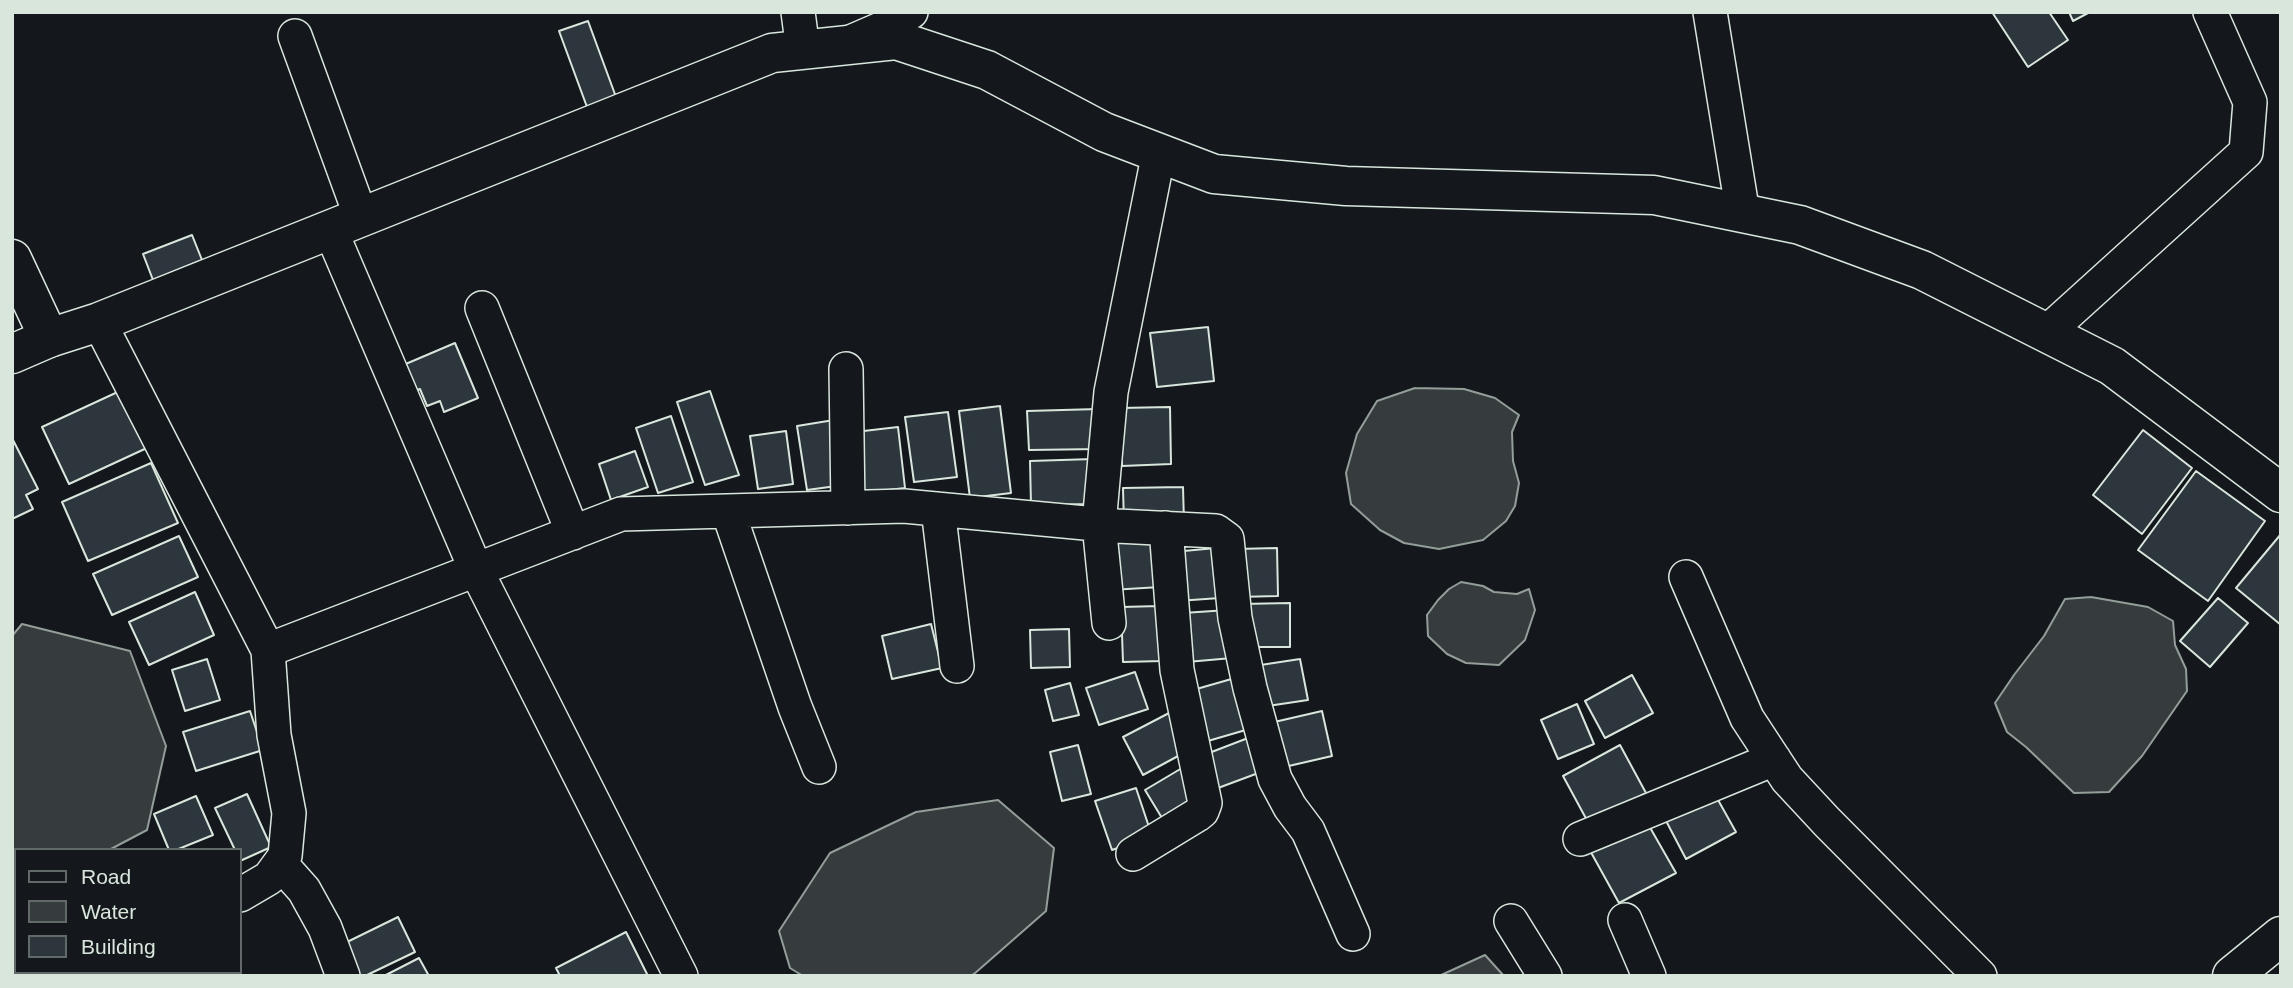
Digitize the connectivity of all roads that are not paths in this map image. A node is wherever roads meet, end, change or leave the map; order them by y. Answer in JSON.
{"nodes":[{"id":1,"x":799,"y":12,"type":"edge"},
{"id":2,"x":911,"y":12,"type":"edge"},
{"id":3,"x":1710,"y":12,"type":"edge"},
{"id":4,"x":2210,"y":12,"type":"edge"},
{"id":5,"x":295,"y":36,"type":"dead end"},
{"id":6,"x":841,"y":46,"type":"junction"},
{"id":7,"x":803,"y":50,"type":"junction"},
{"id":8,"x":1159,"y":152,"type":"junction"},
{"id":9,"x":1743,"y":214,"type":"junction"},
{"id":10,"x":345,"y":223,"type":"junction"},
{"id":11,"x":12,"y":259,"type":"edge"},
{"id":12,"x":482,"y":307,"type":"dead end"},
{"id":13,"x":99,"y":322,"type":"junction"},
{"id":14,"x":2046,"y":333,"type":"junction"},
{"id":15,"x":49,"y":338,"type":"junction"},
{"id":16,"x":12,"y":354,"type":"edge"},
{"id":17,"x":846,"y":369,"type":"dead end"},
{"id":18,"x":2281,"y":493,"type":"edge"},
{"id":19,"x":848,"y":508,"type":"junction"},
{"id":20,"x":938,"y":509,"type":"junction"},
{"id":21,"x":728,"y":511,"type":"junction"},
{"id":22,"x":1099,"y":524,"type":"junction"},
{"id":23,"x":1166,"y":528,"type":"junction"},
{"id":24,"x":573,"y":533,"type":"junction"},
{"id":25,"x":477,"y":570,"type":"junction"},
{"id":26,"x":1686,"y":576,"type":"dead end"},
{"id":27,"x":1109,"y":623,"type":"dead end"},
{"id":28,"x":268,"y":650,"type":"junction"},
{"id":29,"x":957,"y":666,"type":"dead end"},
{"id":30,"x":1774,"y":759,"type":"junction"},
{"id":31,"x":820,"y":767,"type":"dead end"},
{"id":32,"x":1580,"y":839,"type":"dead end"},
{"id":33,"x":1133,"y":854,"type":"dead end"},
{"id":34,"x":280,"y":863,"type":"junction"},
{"id":35,"x":242,"y":894,"type":"edge"},
{"id":36,"x":1625,"y":920,"type":"dead end"},
{"id":37,"x":1511,"y":921,"type":"dead end"},
{"id":38,"x":1353,"y":934,"type":"dead end"},
{"id":39,"x":2281,"y":936,"type":"edge"},
{"id":40,"x":343,"y":976,"type":"edge"},
{"id":41,"x":681,"y":976,"type":"edge"},
{"id":42,"x":1545,"y":976,"type":"edge"},
{"id":43,"x":1649,"y":976,"type":"edge"},
{"id":44,"x":1980,"y":976,"type":"edge"},
{"id":45,"x":2231,"y":976,"type":"edge"}],
"edges":[{"from":1,"to":7,"type":"street"},
{"from":2,"to":6,"type":"street"},
{"from":3,"to":9,"type":"street"},
{"from":4,"to":14,"type":"street"},
{"from":5,"to":10,"type":"street"},
{"from":6,"to":7,"type":"main road"},
{"from":6,"to":8,"type":"main road"},
{"from":7,"to":10,"type":"main road"},
{"from":8,"to":9,"type":"main road"},
{"from":8,"to":22,"type":"street"},
{"from":9,"to":14,"type":"main road"},
{"from":10,"to":13,"type":"main road"},
{"from":10,"to":25,"type":"street"},
{"from":11,"to":15,"type":"main road"},
{"from":12,"to":24,"type":"street"},
{"from":13,"to":15,"type":"main road"},
{"from":13,"to":28,"type":"street"},
{"from":14,"to":18,"type":"main road"},
{"from":15,"to":16,"type":"main road"},
{"from":17,"to":19,"type":"street"},
{"from":19,"to":20,"type":"street"},
{"from":19,"to":21,"type":"street"},
{"from":20,"to":22,"type":"street"},
{"from":20,"to":29,"type":"street"},
{"from":21,"to":24,"type":"street"},
{"from":21,"to":31,"type":"street"},
{"from":22,"to":23,"type":"street"},
{"from":22,"to":27,"type":"street"},
{"from":23,"to":33,"type":"street"},
{"from":23,"to":38,"type":"street"},
{"from":24,"to":25,"type":"street"},
{"from":25,"to":28,"type":"street"},
{"from":25,"to":41,"type":"street"},
{"from":26,"to":30,"type":"street"},
{"from":28,"to":34,"type":"street"},
{"from":30,"to":32,"type":"street"},
{"from":30,"to":44,"type":"street"},
{"from":34,"to":35,"type":"street"},
{"from":34,"to":40,"type":"street"},
{"from":36,"to":43,"type":"street"},
{"from":37,"to":42,"type":"street"},
{"from":39,"to":45,"type":"main road"}]}
